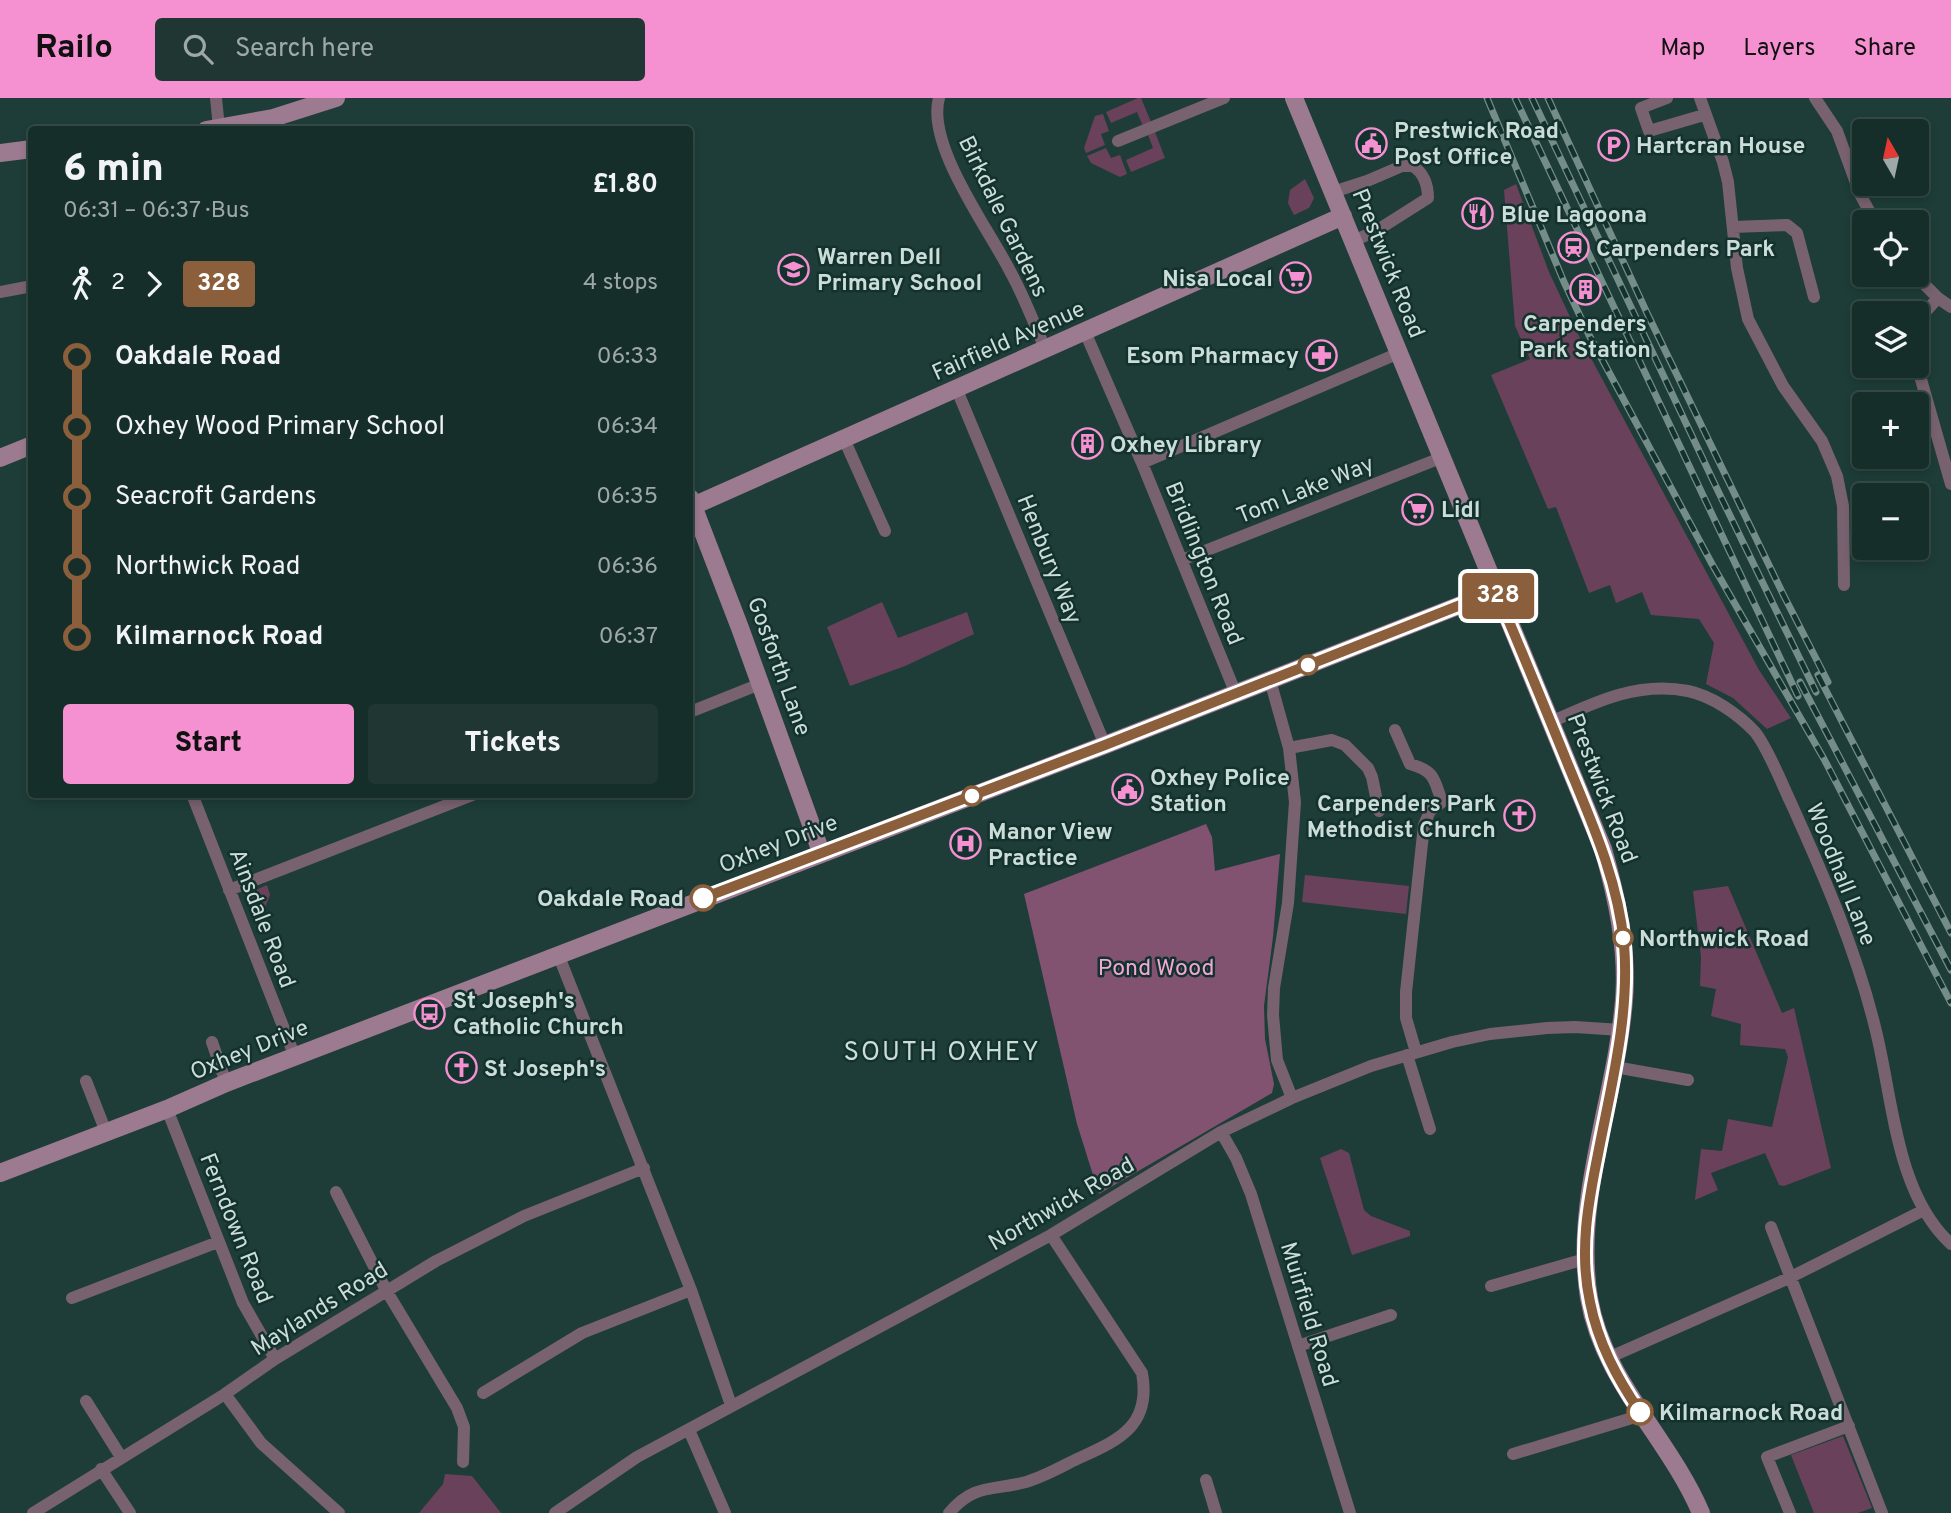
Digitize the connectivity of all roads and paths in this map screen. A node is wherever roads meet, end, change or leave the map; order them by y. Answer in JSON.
{"nodes":[{"id":1,"x":216,"y":98,"type":"edge"},
{"id":2,"x":336,"y":98,"type":"edge"},
{"id":3,"x":939,"y":98,"type":"edge"},
{"id":4,"x":1224,"y":98,"type":"edge"},
{"id":5,"x":1294,"y":98,"type":"edge"},
{"id":6,"x":1667,"y":98,"type":"edge"},
{"id":7,"x":1700,"y":98,"type":"edge"},
{"id":8,"x":1815,"y":98,"type":"edge"},
{"id":9,"x":1704,"y":114,"type":"junction"},
{"id":10,"x":275,"y":124,"type":"edge"},
{"id":11,"x":212,"y":126,"type":"edge"},
{"id":12,"x":250,"y":126,"type":"edge"},
{"id":13,"x":1118,"y":141,"type":"dead end"},
{"id":14,"x":28,"y":150,"type":"edge"},
{"id":15,"x":0,"y":153,"type":"edge"},
{"id":16,"x":1333,"y":192,"type":"junction"},
{"id":17,"x":1869,"y":210,"type":"edge"},
{"id":18,"x":1343,"y":216,"type":"junction"},
{"id":19,"x":1733,"y":227,"type":"junction"},
{"id":20,"x":1353,"y":242,"type":"junction"},
{"id":21,"x":28,"y":287,"type":"edge"},
{"id":22,"x":1927,"y":287,"type":"edge"},
{"id":23,"x":0,"y":292,"type":"edge"},
{"id":24,"x":1814,"y":297,"type":"dead end"},
{"id":25,"x":1938,"y":298,"type":"junction"},
{"id":26,"x":1951,"y":307,"type":"edge"},
{"id":27,"x":1929,"y":308,"type":"edge"},
{"id":28,"x":1085,"y":332,"type":"junction"},
{"id":29,"x":1046,"y":350,"type":"junction"},
{"id":30,"x":1399,"y":353,"type":"junction"},
{"id":31,"x":1921,"y":378,"type":"edge"},
{"id":32,"x":957,"y":390,"type":"junction"},
{"id":33,"x":844,"y":439,"type":"junction"},
{"id":34,"x":28,"y":447,"type":"edge"},
{"id":35,"x":1443,"y":457,"type":"junction"},
{"id":36,"x":0,"y":458,"type":"edge"},
{"id":37,"x":1142,"y":463,"type":"junction"},
{"id":38,"x":1951,"y":484,"type":"edge"},
{"id":39,"x":693,"y":501,"type":"edge"},
{"id":40,"x":693,"y":507,"type":"edge"},
{"id":41,"x":884,"y":531,"type":"dead end"},
{"id":42,"x":1182,"y":560,"type":"junction"},
{"id":43,"x":1844,"y":585,"type":"dead end"},
{"id":44,"x":1496,"y":591,"type":"junction"},
{"id":45,"x":1270,"y":680,"type":"junction"},
{"id":46,"x":760,"y":684,"type":"junction"},
{"id":47,"x":1236,"y":694,"type":"junction"},
{"id":48,"x":693,"y":711,"type":"edge"},
{"id":49,"x":1550,"y":722,"type":"junction"},
{"id":50,"x":1395,"y":730,"type":"dead end"},
{"id":51,"x":1105,"y":745,"type":"junction"},
{"id":52,"x":1289,"y":748,"type":"junction"},
{"id":53,"x":194,"y":798,"type":"edge"},
{"id":54,"x":465,"y":798,"type":"edge"},
{"id":55,"x":1379,"y":811,"type":"dead end"},
{"id":56,"x":821,"y":852,"type":"junction"},
{"id":57,"x":229,"y":890,"type":"junction"},
{"id":58,"x":558,"y":954,"type":"junction"},
{"id":59,"x":1621,"y":1030,"type":"junction"},
{"id":60,"x":212,"y":1042,"type":"dead end"},
{"id":61,"x":1411,"y":1054,"type":"junction"},
{"id":62,"x":295,"y":1057,"type":"junction"},
{"id":63,"x":1615,"y":1067,"type":"junction"},
{"id":64,"x":1688,"y":1080,"type":"dead end"},
{"id":65,"x":86,"y":1081,"type":"dead end"},
{"id":66,"x":226,"y":1083,"type":"junction"},
{"id":67,"x":1292,"y":1098,"type":"junction"},
{"id":68,"x":167,"y":1109,"type":"junction"},
{"id":69,"x":1430,"y":1129,"type":"dead end"},
{"id":70,"x":106,"y":1132,"type":"junction"},
{"id":71,"x":1221,"y":1132,"type":"junction"},
{"id":72,"x":644,"y":1168,"type":"junction"},
{"id":73,"x":0,"y":1173,"type":"edge"},
{"id":74,"x":337,"y":1192,"type":"dead end"},
{"id":75,"x":1922,"y":1211,"type":"junction"},
{"id":76,"x":1771,"y":1227,"type":"dead end"},
{"id":77,"x":1051,"y":1235,"type":"junction"},
{"id":78,"x":218,"y":1242,"type":"junction"},
{"id":79,"x":1951,"y":1244,"type":"edge"},
{"id":80,"x":1585,"y":1259,"type":"junction"},
{"id":81,"x":1789,"y":1278,"type":"junction"},
{"id":82,"x":1490,"y":1286,"type":"dead end"},
{"id":83,"x":386,"y":1290,"type":"junction"},
{"id":84,"x":691,"y":1290,"type":"junction"},
{"id":85,"x":72,"y":1298,"type":"dead end"},
{"id":86,"x":1391,"y":1315,"type":"dead end"},
{"id":87,"x":1298,"y":1346,"type":"junction"},
{"id":88,"x":1608,"y":1357,"type":"junction"},
{"id":89,"x":275,"y":1359,"type":"junction"},
{"id":90,"x":483,"y":1393,"type":"dead end"},
{"id":91,"x":225,"y":1394,"type":"junction"},
{"id":92,"x":86,"y":1401,"type":"dead end"},
{"id":93,"x":731,"y":1405,"type":"junction"},
{"id":94,"x":1642,"y":1415,"type":"junction"},
{"id":95,"x":1849,"y":1426,"type":"junction"},
{"id":96,"x":689,"y":1430,"type":"junction"},
{"id":97,"x":1513,"y":1454,"type":"dead end"},
{"id":98,"x":121,"y":1457,"type":"junction"},
{"id":99,"x":463,"y":1462,"type":"dead end"},
{"id":100,"x":101,"y":1469,"type":"junction"},
{"id":101,"x":1206,"y":1480,"type":"dead end"},
{"id":102,"x":336,"y":1512,"type":"edge"},
{"id":103,"x":1877,"y":1512,"type":"edge"},
{"id":104,"x":33,"y":1513,"type":"edge"},
{"id":105,"x":130,"y":1513,"type":"edge"},
{"id":106,"x":555,"y":1513,"type":"edge"},
{"id":107,"x":725,"y":1513,"type":"edge"},
{"id":108,"x":949,"y":1513,"type":"edge"},
{"id":109,"x":1216,"y":1513,"type":"edge"},
{"id":110,"x":1350,"y":1513,"type":"edge"},
{"id":111,"x":1701,"y":1513,"type":"edge"},
{"id":112,"x":1790,"y":1513,"type":"edge"}],
"edges":[{"from":1,"to":11,"type":"street"},
{"from":2,"to":10,"type":"street"},
{"from":3,"to":29,"type":"street","name":"Birkdale Gardens"},
{"from":4,"to":13,"type":"street"},
{"from":5,"to":16,"type":"street","name":"Prestwick Road"},
{"from":6,"to":9,"type":"street"},
{"from":7,"to":9,"type":"street"},
{"from":8,"to":17,"type":"street"},
{"from":9,"to":19,"type":"street"},
{"from":10,"to":12,"type":"street"},
{"from":14,"to":15,"type":"street"},
{"from":16,"to":18,"type":"street","name":"Prestwick Road"},
{"from":16,"to":20,"type":"street"},
{"from":18,"to":20,"type":"street","name":"Prestwick Road"},
{"from":18,"to":28,"type":"street","name":"Fairfield Avenue"},
{"from":19,"to":24,"type":"street"},
{"from":19,"to":43,"type":"street"},
{"from":20,"to":30,"type":"street","name":"Prestwick Road"},
{"from":21,"to":23,"type":"street"},
{"from":22,"to":25,"type":"street"},
{"from":25,"to":26,"type":"street"},
{"from":25,"to":27,"type":"street"},
{"from":28,"to":29,"type":"street","name":"Fairfield Avenue"},
{"from":28,"to":37,"type":"street","name":"Bridlington Road"},
{"from":29,"to":32,"type":"street","name":"Fairfield Avenue"},
{"from":30,"to":35,"type":"street","name":"Prestwick Road"},
{"from":30,"to":37,"type":"street"},
{"from":31,"to":38,"type":"street"},
{"from":32,"to":33,"type":"street","name":"Fairfield Avenue"},
{"from":32,"to":51,"type":"street","name":"Henbury Way"},
{"from":33,"to":39,"type":"street","name":"Fairfield Avenue"},
{"from":33,"to":41,"type":"street"},
{"from":34,"to":36,"type":"street"},
{"from":35,"to":42,"type":"street","name":"Tom Lake Way"},
{"from":35,"to":44,"type":"street","name":"Prestwick Road"},
{"from":37,"to":42,"type":"street","name":"Bridlington Road"},
{"from":40,"to":46,"type":"street","name":"Gosforth Lane"},
{"from":42,"to":47,"type":"street","name":"Bridlington Road"},
{"from":44,"to":45,"type":"street","name":"Oxhey Drive"},
{"from":44,"to":49,"type":"street","name":"Prestwick Road"},
{"from":45,"to":47,"type":"street","name":"Oxhey Drive"},
{"from":45,"to":52,"type":"street"},
{"from":46,"to":48,"type":"street"},
{"from":46,"to":56,"type":"street","name":"Gosforth Lane"},
{"from":47,"to":51,"type":"street","name":"Oxhey Drive"},
{"from":49,"to":59,"type":"street","name":"Prestwick Road"},
{"from":49,"to":75,"type":"street","name":"Woodhall Lane"},
{"from":50,"to":61,"type":"street"},
{"from":51,"to":56,"type":"street","name":"Oxhey Drive"},
{"from":52,"to":55,"type":"street"},
{"from":52,"to":67,"type":"street"},
{"from":53,"to":57,"type":"street","name":"Ainsdale Road"},
{"from":54,"to":57,"type":"street"},
{"from":56,"to":58,"type":"street","name":"Oxhey Drive"},
{"from":57,"to":62,"type":"street","name":"Ainsdale Road"},
{"from":58,"to":62,"type":"street","name":"Oxhey Drive"},
{"from":58,"to":72,"type":"street"},
{"from":59,"to":61,"type":"street","name":"Northwick Road"},
{"from":59,"to":63,"type":"street","name":"Prestwick Road"},
{"from":60,"to":66,"type":"street"},
{"from":61,"to":67,"type":"street","name":"Northwick Road"},
{"from":61,"to":69,"type":"street"},
{"from":62,"to":66,"type":"street","name":"Oxhey Drive"},
{"from":63,"to":64,"type":"street"},
{"from":63,"to":80,"type":"street","name":"Prestwick Road"},
{"from":65,"to":70,"type":"street"},
{"from":66,"to":68,"type":"street","name":"Oxhey Drive"},
{"from":67,"to":71,"type":"street","name":"Northwick Road"},
{"from":68,"to":70,"type":"street","name":"Oxhey Drive"},
{"from":68,"to":78,"type":"street","name":"Ferndown Road"},
{"from":70,"to":73,"type":"street","name":"Oxhey Drive"},
{"from":71,"to":77,"type":"street","name":"Northwick Road"},
{"from":71,"to":87,"type":"street","name":"Muirfield Road"},
{"from":72,"to":83,"type":"street","name":"Maylands Road"},
{"from":72,"to":84,"type":"street"},
{"from":74,"to":83,"type":"street"},
{"from":75,"to":79,"type":"street","name":"Woodhall Lane"},
{"from":75,"to":81,"type":"street"},
{"from":76,"to":81,"type":"street"},
{"from":77,"to":93,"type":"street","name":"Northwick Road"},
{"from":77,"to":108,"type":"street"},
{"from":78,"to":85,"type":"street"},
{"from":78,"to":89,"type":"street","name":"Ferndown Road"},
{"from":80,"to":82,"type":"street"},
{"from":80,"to":88,"type":"street","name":"Prestwick Road"},
{"from":81,"to":88,"type":"street"},
{"from":81,"to":95,"type":"street"},
{"from":83,"to":89,"type":"street","name":"Maylands Road"},
{"from":83,"to":99,"type":"street"},
{"from":84,"to":90,"type":"street"},
{"from":84,"to":93,"type":"street"},
{"from":86,"to":87,"type":"street"},
{"from":87,"to":110,"type":"street","name":"Muirfield Road"},
{"from":88,"to":94,"type":"street","name":"Prestwick Road"},
{"from":89,"to":91,"type":"street","name":"Maylands Road"},
{"from":91,"to":98,"type":"street","name":"Maylands Road"},
{"from":91,"to":102,"type":"street"},
{"from":92,"to":98,"type":"street"},
{"from":93,"to":96,"type":"street","name":"Northwick Road"},
{"from":94,"to":97,"type":"street"},
{"from":94,"to":111,"type":"street","name":"Prestwick Road"},
{"from":95,"to":103,"type":"street"},
{"from":95,"to":112,"type":"street"},
{"from":96,"to":106,"type":"street","name":"Northwick Road"},
{"from":96,"to":107,"type":"street"},
{"from":98,"to":100,"type":"street","name":"Maylands Road"},
{"from":100,"to":104,"type":"street","name":"Maylands Road"},
{"from":100,"to":105,"type":"street"},
{"from":101,"to":109,"type":"street"}]}
